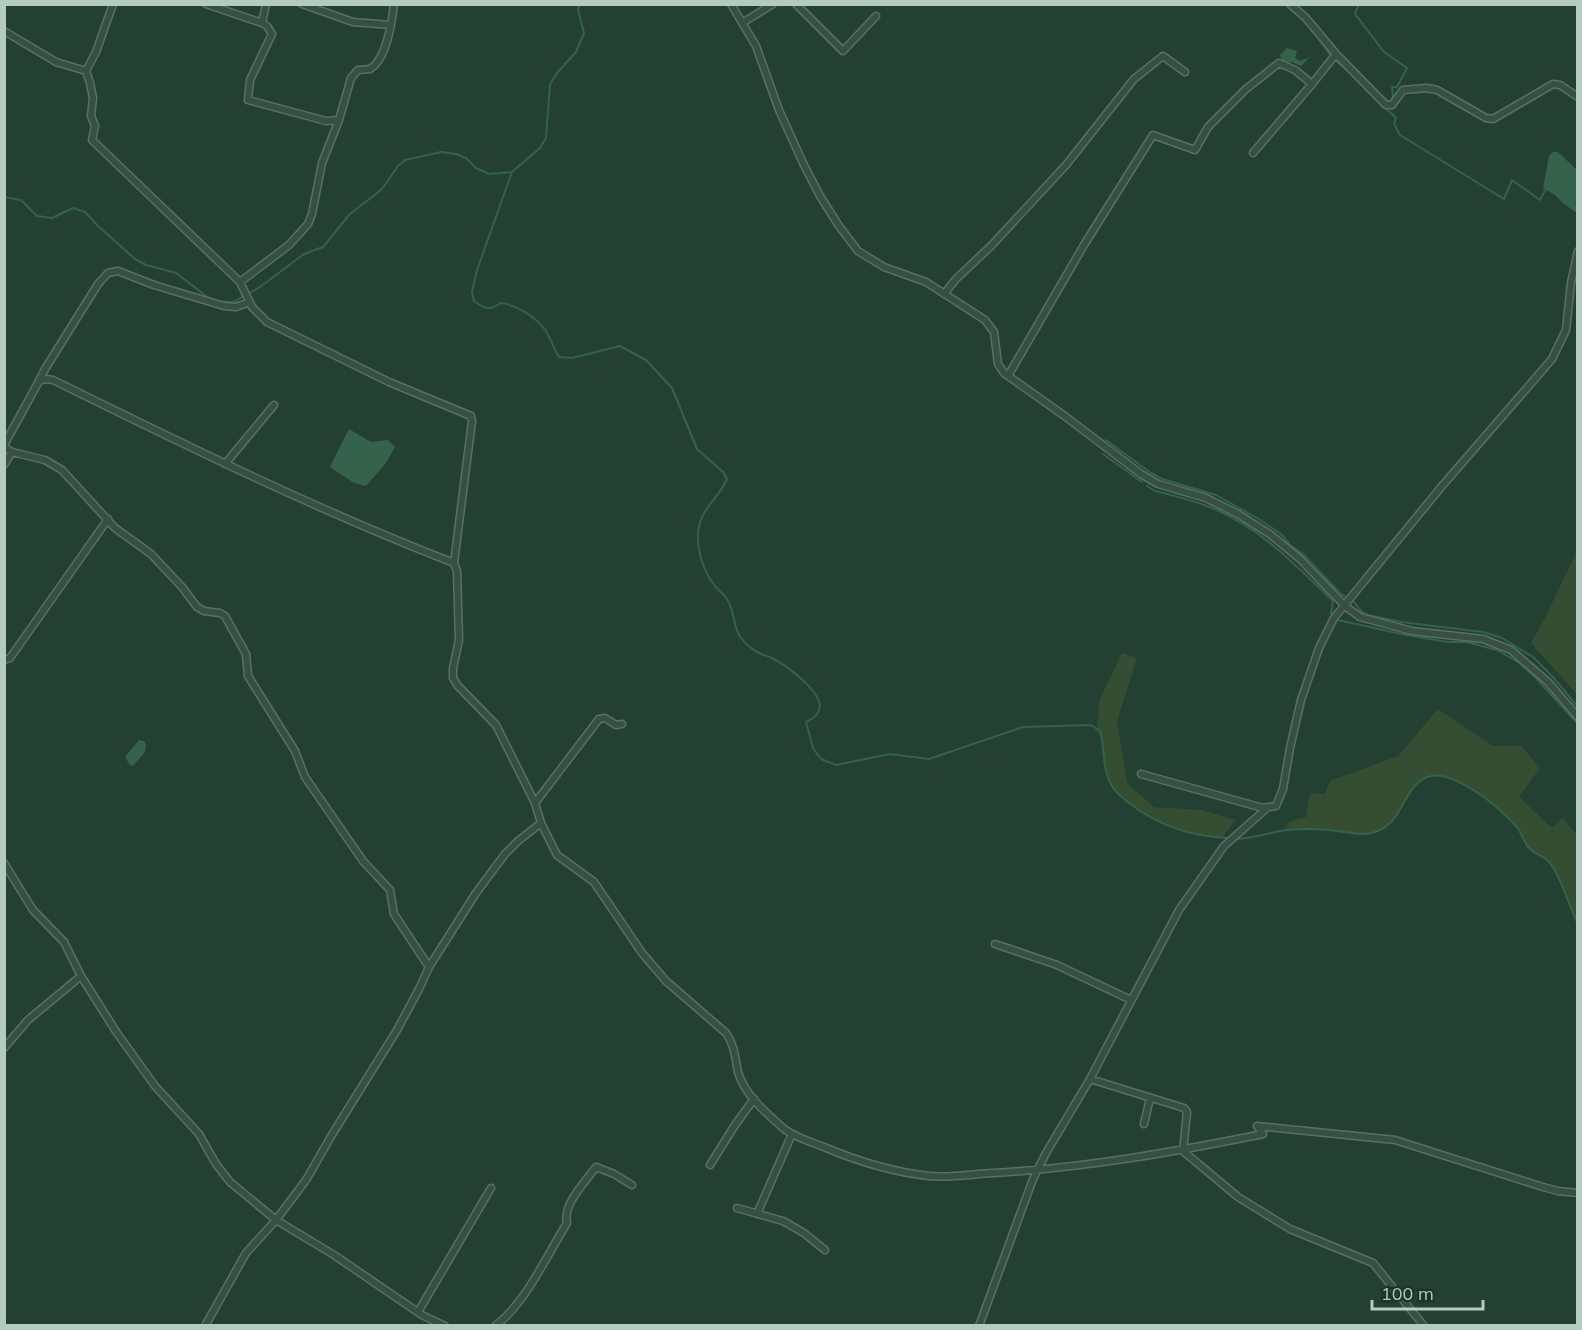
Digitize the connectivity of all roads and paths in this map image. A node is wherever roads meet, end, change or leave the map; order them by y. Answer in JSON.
{"nodes":[{"id":1,"x":113,"y":4,"type":"edge"},
{"id":2,"x":206,"y":4,"type":"edge"},
{"id":3,"x":266,"y":4,"type":"edge"},
{"id":4,"x":302,"y":4,"type":"edge"},
{"id":5,"x":394,"y":4,"type":"edge"},
{"id":6,"x":731,"y":4,"type":"edge"},
{"id":7,"x":773,"y":4,"type":"edge"},
{"id":8,"x":796,"y":4,"type":"edge"},
{"id":9,"x":1290,"y":4,"type":"edge"},
{"id":10,"x":876,"y":16,"type":"dead end"},
{"id":11,"x":262,"y":23,"type":"junction"},
{"id":12,"x":742,"y":23,"type":"junction"},
{"id":13,"x":392,"y":25,"type":"junction"},
{"id":14,"x":4,"y":31,"type":"edge"},
{"id":15,"x":1336,"y":54,"type":"junction"},
{"id":16,"x":86,"y":72,"type":"junction"},
{"id":17,"x":1185,"y":72,"type":"dead end"},
{"id":18,"x":1312,"y":84,"type":"junction"},
{"id":19,"x":1578,"y":97,"type":"edge"},
{"id":20,"x":339,"y":120,"type":"junction"},
{"id":21,"x":1253,"y":153,"type":"dead end"},
{"id":22,"x":1578,"y":251,"type":"edge"},
{"id":23,"x":242,"y":284,"type":"junction"},
{"id":24,"x":944,"y":294,"type":"junction"},
{"id":25,"x":249,"y":301,"type":"junction"},
{"id":26,"x":1008,"y":376,"type":"junction"},
{"id":27,"x":39,"y":381,"type":"junction"},
{"id":28,"x":274,"y":405,"type":"dead end"},
{"id":29,"x":4,"y":446,"type":"edge"},
{"id":30,"x":12,"y":452,"type":"junction"},
{"id":31,"x":225,"y":464,"type":"junction"},
{"id":32,"x":4,"y":465,"type":"edge"},
{"id":33,"x":108,"y":519,"type":"junction"},
{"id":34,"x":454,"y":563,"type":"junction"},
{"id":35,"x":1345,"y":606,"type":"junction"},
{"id":36,"x":4,"y":660,"type":"edge"},
{"id":37,"x":1578,"y":717,"type":"edge"},
{"id":38,"x":621,"y":724,"type":"dead end"},
{"id":39,"x":1141,"y":774,"type":"dead end"},
{"id":40,"x":535,"y":803,"type":"junction"},
{"id":41,"x":1268,"y":808,"type":"junction"},
{"id":42,"x":541,"y":823,"type":"junction"},
{"id":43,"x":4,"y":863,"type":"edge"},
{"id":44,"x":995,"y":944,"type":"dead end"},
{"id":45,"x":429,"y":967,"type":"junction"},
{"id":46,"x":81,"y":976,"type":"junction"},
{"id":47,"x":1131,"y":1000,"type":"junction"},
{"id":48,"x":4,"y":1048,"type":"edge"},
{"id":49,"x":1090,"y":1079,"type":"junction"},
{"id":50,"x":1150,"y":1098,"type":"junction"},
{"id":51,"x":754,"y":1099,"type":"junction"},
{"id":52,"x":1144,"y":1124,"type":"dead end"},
{"id":53,"x":792,"y":1134,"type":"junction"},
{"id":54,"x":1183,"y":1151,"type":"junction"},
{"id":55,"x":710,"y":1166,"type":"dead end"},
{"id":56,"x":1038,"y":1169,"type":"junction"},
{"id":57,"x":632,"y":1185,"type":"dead end"},
{"id":58,"x":491,"y":1188,"type":"dead end"},
{"id":59,"x":1578,"y":1193,"type":"edge"},
{"id":60,"x":737,"y":1208,"type":"dead end"},
{"id":61,"x":756,"y":1214,"type":"junction"},
{"id":62,"x":276,"y":1220,"type":"junction"},
{"id":63,"x":825,"y":1250,"type":"dead end"},
{"id":64,"x":418,"y":1312,"type":"junction"},
{"id":65,"x":1423,"y":1325,"type":"edge"},
{"id":66,"x":205,"y":1326,"type":"edge"},
{"id":67,"x":445,"y":1326,"type":"edge"},
{"id":68,"x":495,"y":1326,"type":"edge"},
{"id":69,"x":979,"y":1326,"type":"edge"}],
"edges":[{"from":1,"to":16,"type":"street"},
{"from":2,"to":11,"type":"street"},
{"from":3,"to":11,"type":"street"},
{"from":4,"to":13,"type":"street"},
{"from":5,"to":13,"type":"street"},
{"from":6,"to":12,"type":"street"},
{"from":7,"to":12,"type":"street"},
{"from":8,"to":10,"type":"street"},
{"from":9,"to":15,"type":"street"},
{"from":11,"to":20,"type":"street"},
{"from":12,"to":24,"type":"street"},
{"from":13,"to":20,"type":"street"},
{"from":14,"to":16,"type":"street"},
{"from":15,"to":18,"type":"street"},
{"from":15,"to":19,"type":"street"},
{"from":16,"to":23,"type":"street"},
{"from":17,"to":24,"type":"street"},
{"from":18,"to":21,"type":"street"},
{"from":18,"to":26,"type":"street"},
{"from":20,"to":23,"type":"street"},
{"from":22,"to":35,"type":"street"},
{"from":23,"to":25,"type":"street"},
{"from":24,"to":26,"type":"street"},
{"from":25,"to":27,"type":"street"},
{"from":25,"to":34,"type":"street"},
{"from":26,"to":35,"type":"street"},
{"from":27,"to":29,"type":"street"},
{"from":27,"to":31,"type":"street"},
{"from":28,"to":31,"type":"street"},
{"from":29,"to":30,"type":"street"},
{"from":30,"to":32,"type":"street"},
{"from":30,"to":33,"type":"street"},
{"from":31,"to":34,"type":"street"},
{"from":33,"to":36,"type":"street"},
{"from":33,"to":45,"type":"street"},
{"from":34,"to":40,"type":"street"},
{"from":35,"to":37,"type":"street"},
{"from":35,"to":41,"type":"street"},
{"from":38,"to":40,"type":"street"},
{"from":39,"to":41,"type":"street"},
{"from":40,"to":42,"type":"street"},
{"from":41,"to":47,"type":"street"},
{"from":42,"to":45,"type":"street"},
{"from":42,"to":51,"type":"street"},
{"from":43,"to":46,"type":"street"},
{"from":44,"to":47,"type":"street"},
{"from":45,"to":62,"type":"street"},
{"from":46,"to":48,"type":"street"},
{"from":46,"to":62,"type":"street"},
{"from":47,"to":49,"type":"street"},
{"from":49,"to":50,"type":"street"},
{"from":49,"to":56,"type":"street"},
{"from":50,"to":52,"type":"street"},
{"from":50,"to":54,"type":"street"},
{"from":51,"to":53,"type":"street"},
{"from":51,"to":55,"type":"street"},
{"from":53,"to":56,"type":"street"},
{"from":53,"to":61,"type":"street"},
{"from":54,"to":56,"type":"street"},
{"from":54,"to":59,"type":"street"},
{"from":54,"to":65,"type":"street"},
{"from":56,"to":69,"type":"street"},
{"from":57,"to":68,"type":"street"},
{"from":58,"to":64,"type":"street"},
{"from":60,"to":61,"type":"street"},
{"from":61,"to":63,"type":"street"},
{"from":62,"to":64,"type":"street"},
{"from":62,"to":66,"type":"street"},
{"from":64,"to":67,"type":"street"}]}
